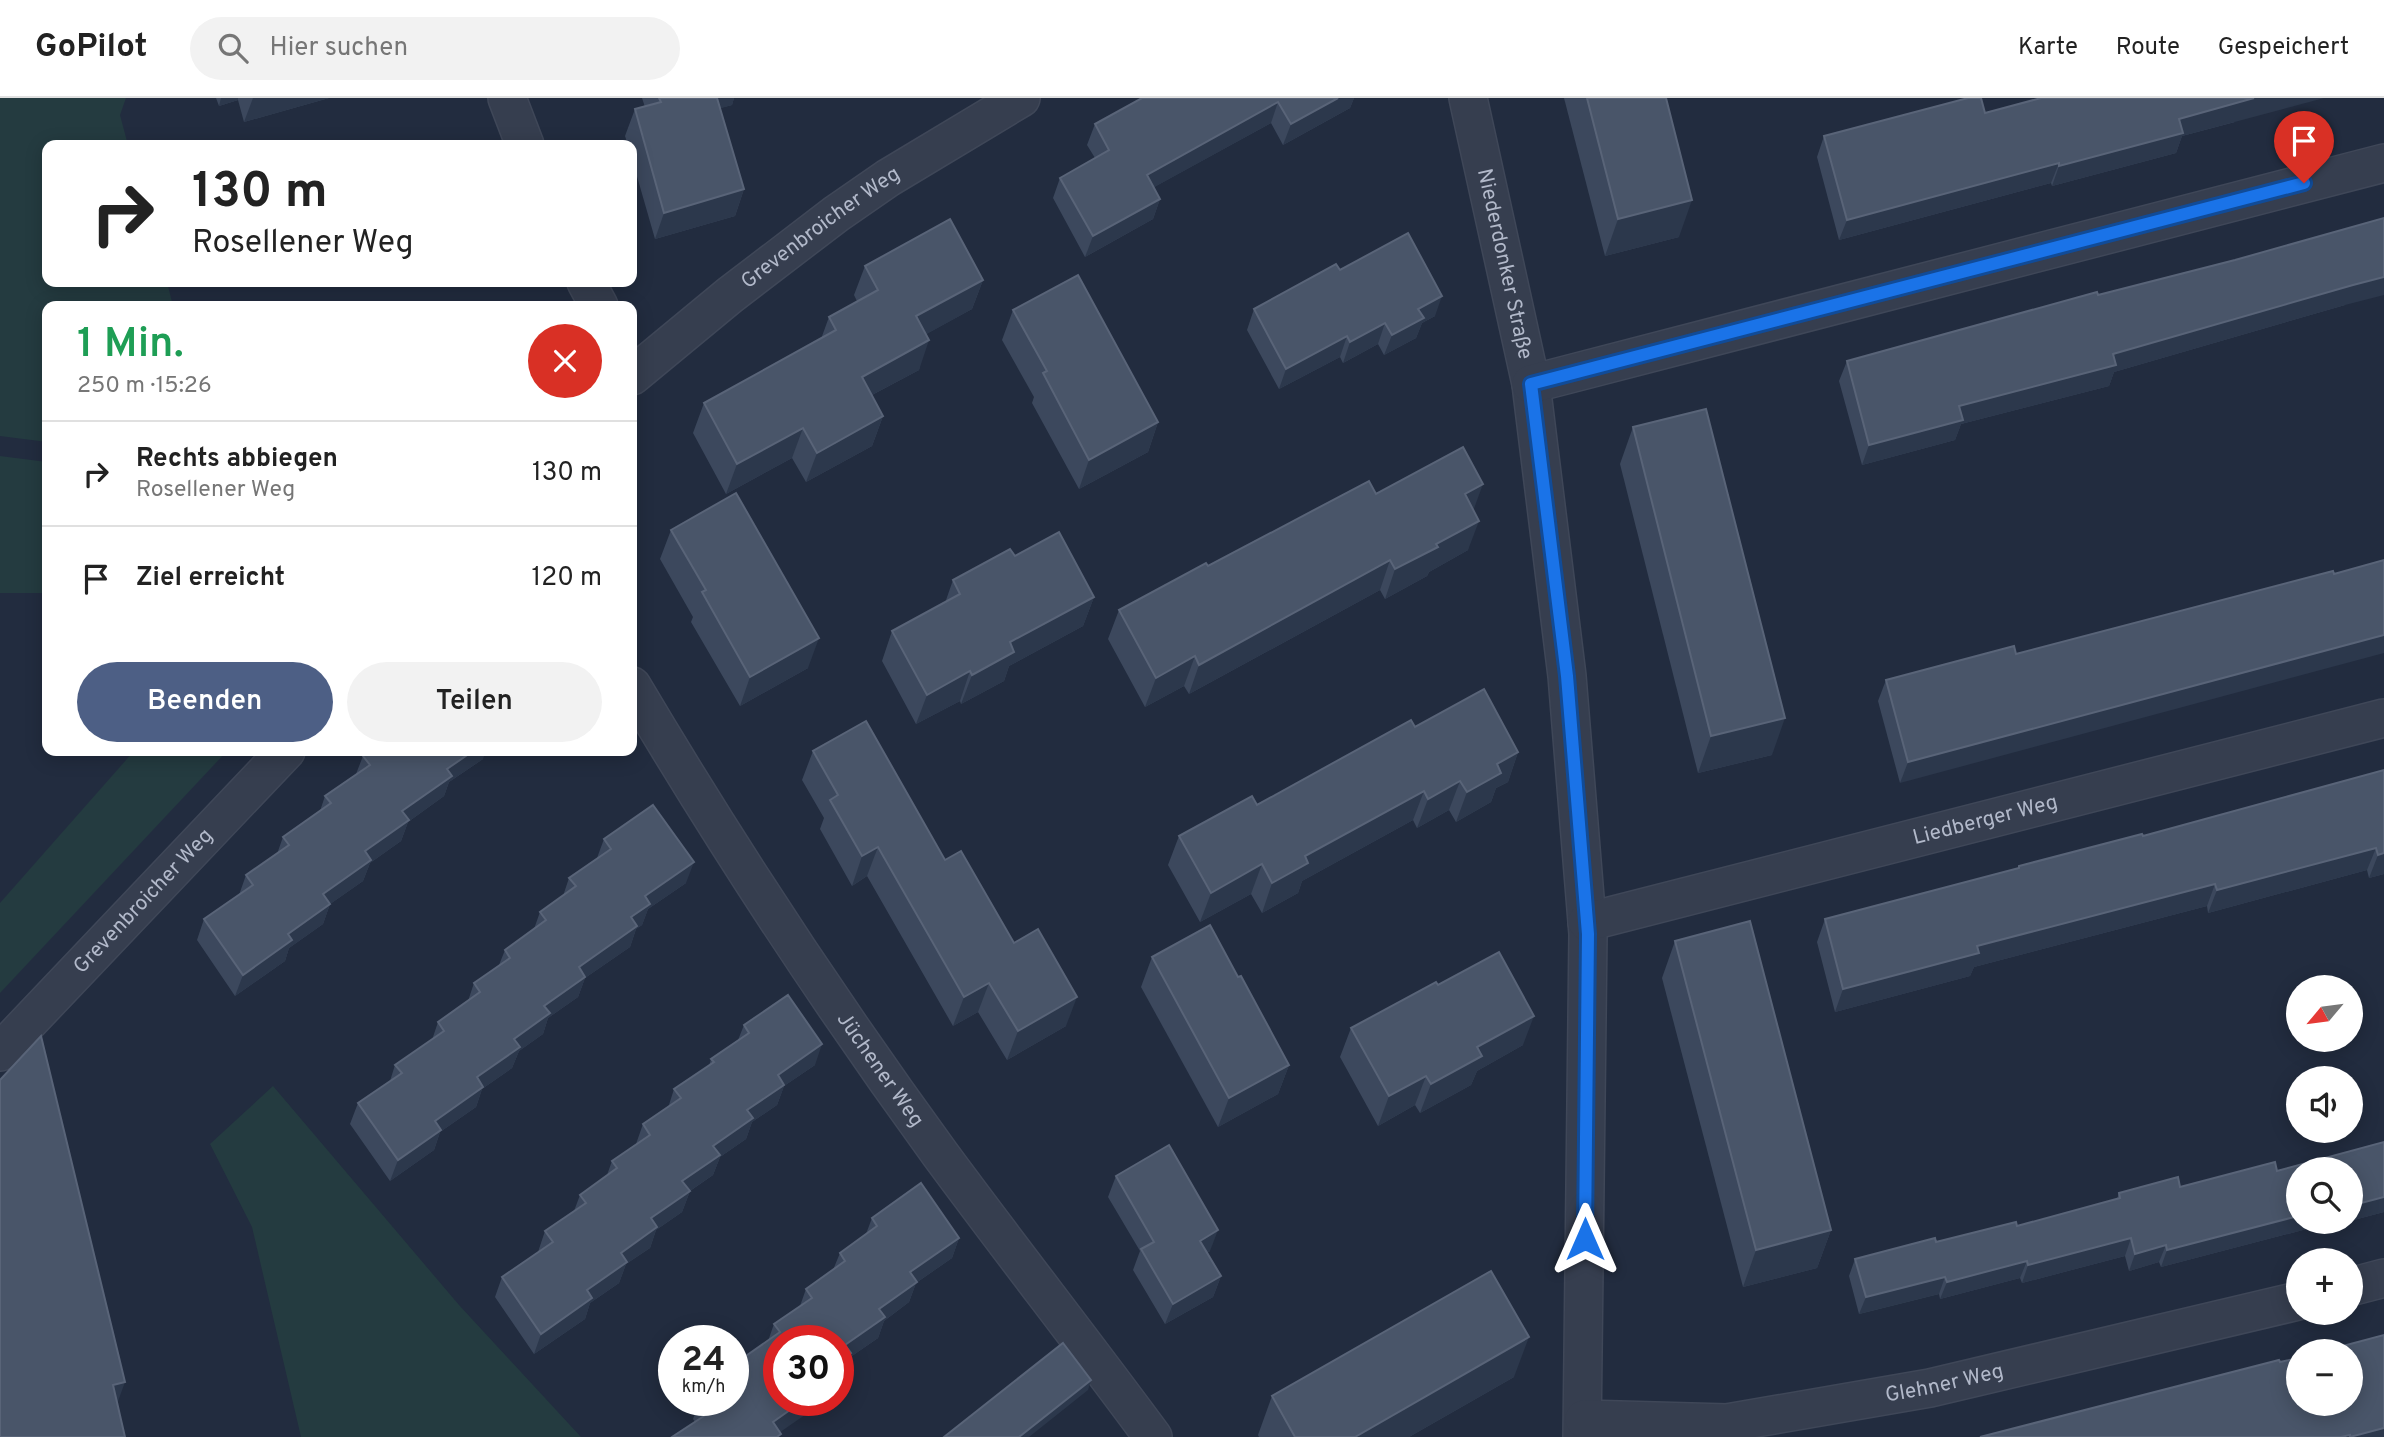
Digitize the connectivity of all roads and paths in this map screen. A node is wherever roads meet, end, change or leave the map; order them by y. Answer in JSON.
{"nodes":[{"id":1,"x":508,"y":98,"type":"edge"},
{"id":2,"x":1021,"y":98,"type":"edge"},
{"id":3,"x":1468,"y":98,"type":"edge"},
{"id":4,"x":523,"y":140,"type":"edge"},
{"id":5,"x":2384,"y":163,"type":"edge"},
{"id":6,"x":637,"y":369,"type":"edge"},
{"id":7,"x":1531,"y":384,"type":"junction"},
{"id":8,"x":637,"y":694,"type":"edge"},
{"id":9,"x":2384,"y":718,"type":"edge"},
{"id":10,"x":281,"y":756,"type":"edge"},
{"id":11,"x":1587,"y":922,"type":"junction"},
{"id":12,"x":0,"y":1052,"type":"edge"},
{"id":13,"x":2384,"y":1278,"type":"edge"},
{"id":14,"x":2363,"y":1284,"type":"edge"},
{"id":15,"x":2286,"y":1304,"type":"edge"},
{"id":16,"x":1583,"y":1428,"type":"edge"},
{"id":17,"x":1153,"y":1437,"type":"edge"}],
"edges":[{"from":1,"to":4,"type":"street"},
{"from":2,"to":6,"type":"street","name":"Grevenbroicher Weg"},
{"from":3,"to":7,"type":"street","name":"Niederdonker Straße"},
{"from":5,"to":7,"type":"street"},
{"from":7,"to":11,"type":"street","name":"Niederdonker Straße"},
{"from":8,"to":17,"type":"street","name":"Jüchener Weg"},
{"from":9,"to":11,"type":"street","name":"Liedberger Weg"},
{"from":10,"to":12,"type":"street","name":"Grevenbroicher Weg"},
{"from":11,"to":16,"type":"street","name":"Niederdonker Straße"},
{"from":13,"to":14,"type":"street"},
{"from":15,"to":16,"type":"street","name":"Glehner Weg"}]}
